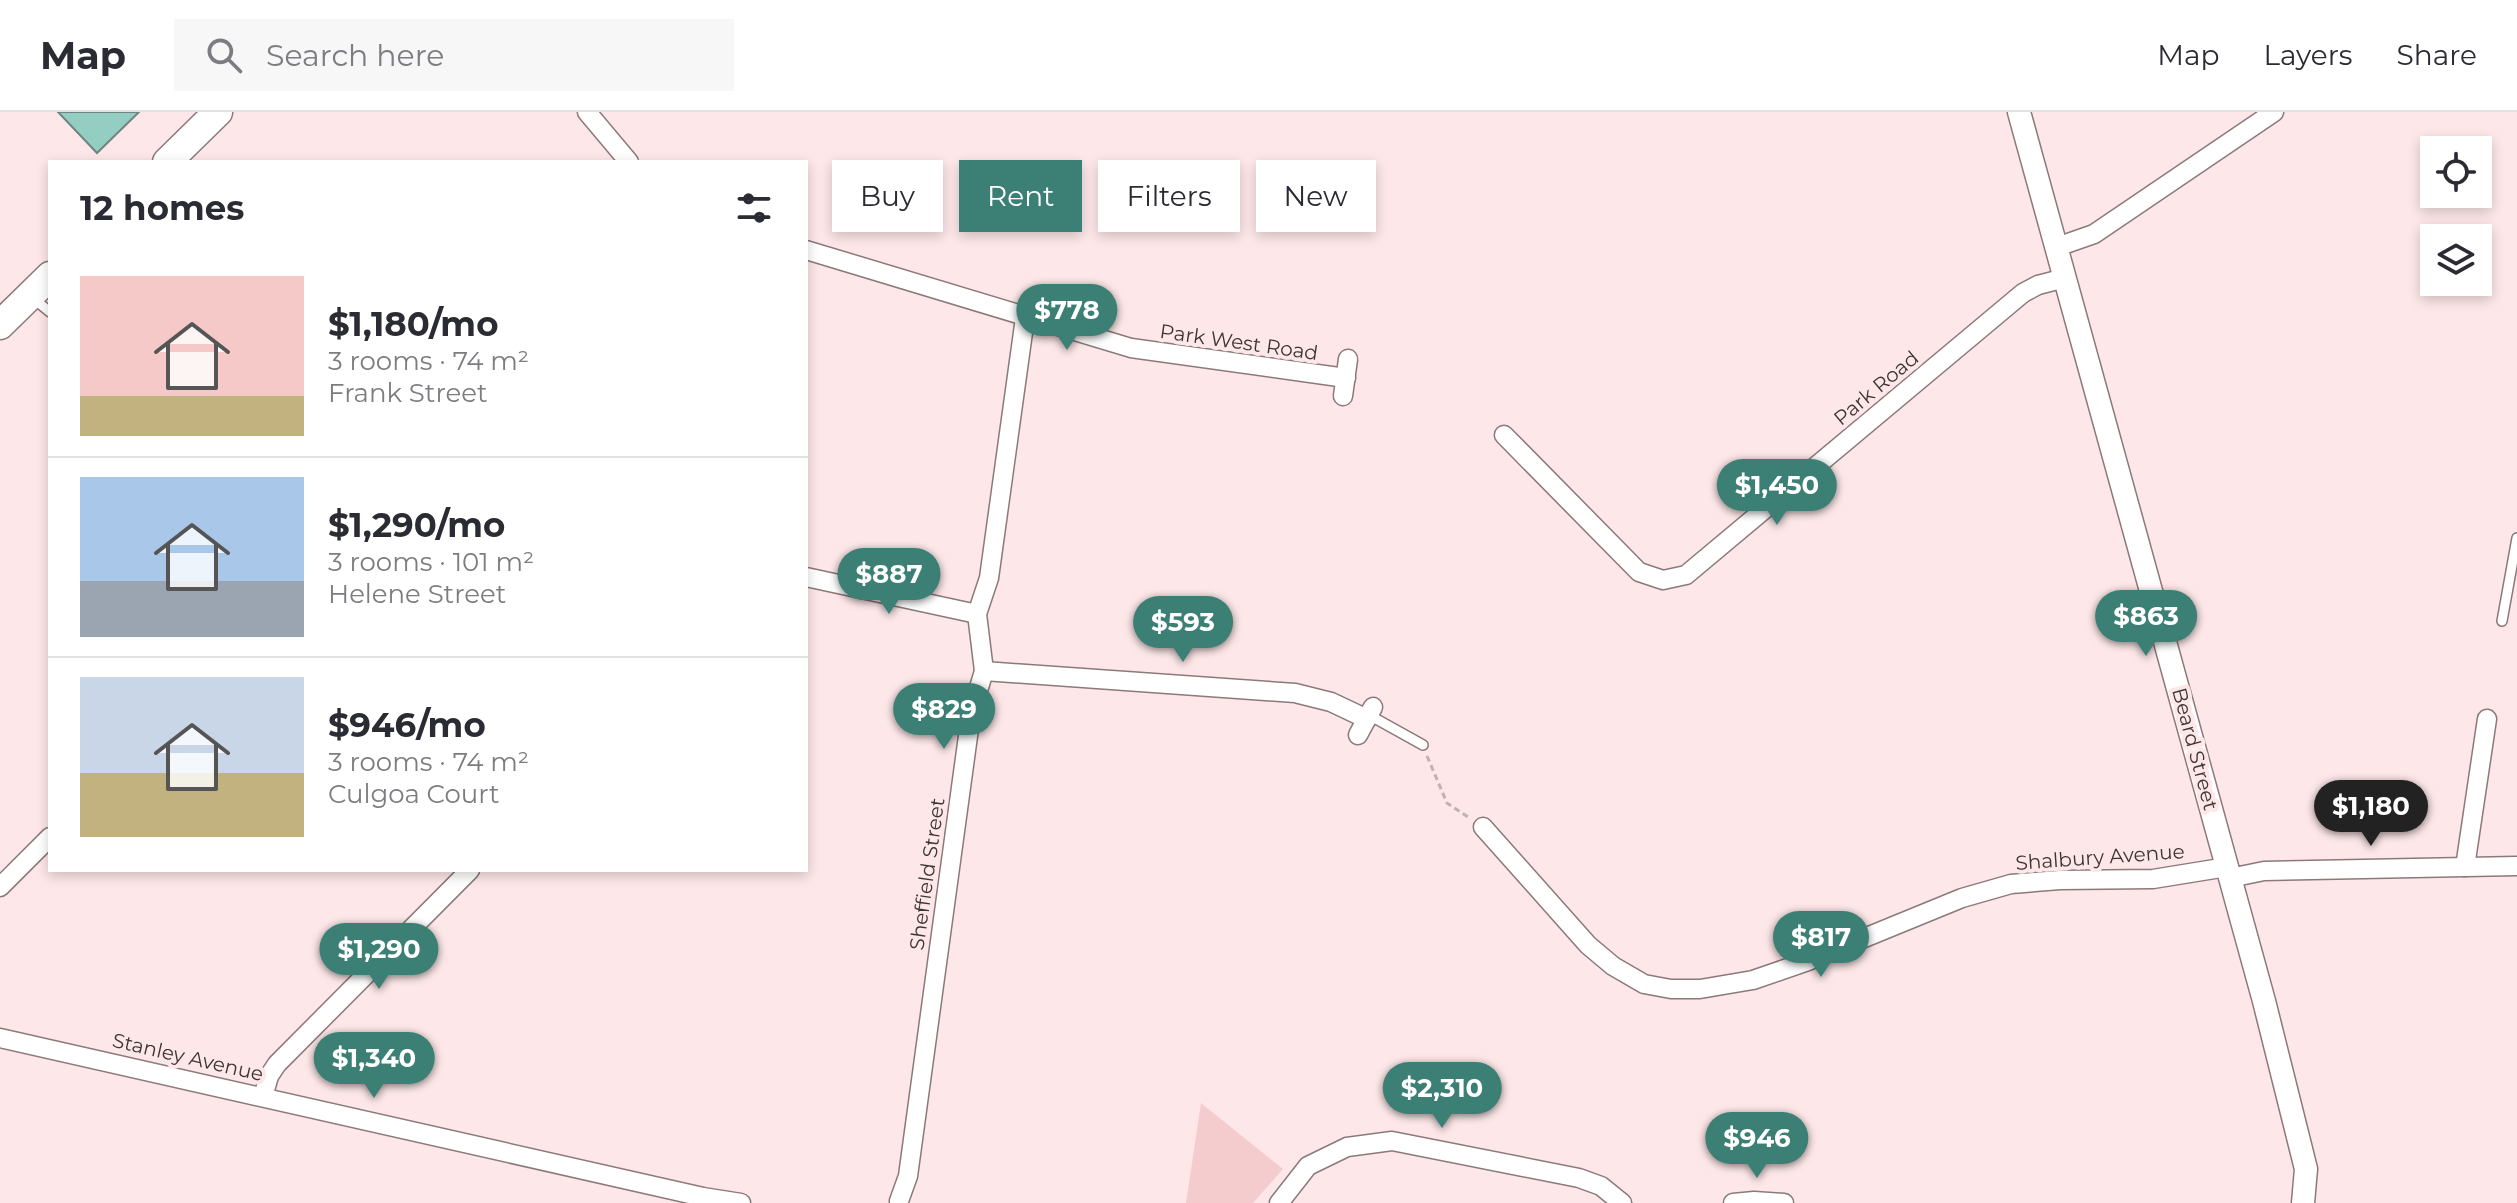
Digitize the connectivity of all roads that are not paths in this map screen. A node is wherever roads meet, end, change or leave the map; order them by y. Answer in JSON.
{"nodes":[{"id":1,"x":218,"y":112,"type":"edge"},
{"id":2,"x":587,"y":112,"type":"edge"},
{"id":3,"x":2019,"y":112,"type":"edge"},
{"id":4,"x":2274,"y":112,"type":"edge"},
{"id":5,"x":169,"y":160,"type":"edge"},
{"id":6,"x":627,"y":160,"type":"edge"},
{"id":7,"x":2057,"y":247,"type":"junction"},
{"id":8,"x":808,"y":251,"type":"edge"},
{"id":9,"x":2065,"y":278,"type":"junction"},
{"id":10,"x":43,"y":295,"type":"edge"},
{"id":11,"x":1025,"y":318,"type":"junction"},
{"id":12,"x":0,"y":325,"type":"edge"},
{"id":13,"x":1346,"y":378,"type":"dead end"},
{"id":14,"x":1504,"y":435,"type":"dead end"},
{"id":15,"x":2517,"y":538,"type":"edge"},
{"id":16,"x":808,"y":577,"type":"edge"},
{"id":17,"x":977,"y":614,"type":"junction"},
{"id":18,"x":2502,"y":621,"type":"dead end"},
{"id":19,"x":984,"y":671,"type":"junction"},
{"id":20,"x":1367,"y":719,"type":"joint"},
{"id":21,"x":2487,"y":719,"type":"dead end"},
{"id":22,"x":1423,"y":745,"type":"road end"},
{"id":23,"x":1483,"y":827,"type":"road end"},
{"id":24,"x":48,"y":839,"type":"edge"},
{"id":25,"x":2517,"y":866,"type":"edge"},
{"id":26,"x":2465,"y":867,"type":"junction"},
{"id":27,"x":468,"y":872,"type":"edge"},
{"id":28,"x":2229,"y":872,"type":"junction"},
{"id":29,"x":0,"y":887,"type":"edge"},
{"id":30,"x":0,"y":1038,"type":"edge"},
{"id":31,"x":263,"y":1097,"type":"junction"},
{"id":32,"x":895,"y":1202,"type":"edge"},
{"id":33,"x":741,"y":1203,"type":"edge"},
{"id":34,"x":1279,"y":1203,"type":"edge"},
{"id":35,"x":1622,"y":1203,"type":"edge"},
{"id":36,"x":1733,"y":1203,"type":"edge"},
{"id":37,"x":1784,"y":1203,"type":"edge"},
{"id":38,"x":2303,"y":1203,"type":"edge"}],
"edges":[{"from":1,"to":5,"type":"main road"},
{"from":2,"to":6,"type":"street"},
{"from":3,"to":7,"type":"street","name":"Beard Street"},
{"from":4,"to":7,"type":"street"},
{"from":7,"to":9,"type":"street","name":"Beard Street"},
{"from":8,"to":11,"type":"street","name":"Park West Road"},
{"from":9,"to":14,"type":"street","name":"Park Road"},
{"from":9,"to":28,"type":"street","name":"Beard Street"},
{"from":10,"to":12,"type":"main road"},
{"from":11,"to":13,"type":"street","name":"Park West Road"},
{"from":11,"to":17,"type":"street","name":"Sheffield Street"},
{"from":15,"to":18,"type":"lane"},
{"from":16,"to":17,"type":"street"},
{"from":17,"to":19,"type":"street","name":"Sheffield Street"},
{"from":19,"to":20,"type":"street"},
{"from":19,"to":32,"type":"street","name":"Sheffield Street"},
{"from":20,"to":22,"type":"lane"},
{"from":21,"to":26,"type":"street"},
{"from":23,"to":28,"type":"street","name":"Shalbury Avenue"},
{"from":24,"to":29,"type":"street"},
{"from":25,"to":26,"type":"street","name":"Shalbury Avenue"},
{"from":26,"to":28,"type":"street","name":"Shalbury Avenue"},
{"from":27,"to":31,"type":"street"},
{"from":28,"to":38,"type":"street","name":"Beard Street"},
{"from":30,"to":31,"type":"street","name":"Stanley Avenue"},
{"from":31,"to":33,"type":"street","name":"Stanley Avenue"},
{"from":34,"to":35,"type":"street"},
{"from":36,"to":37,"type":"street"}]}
